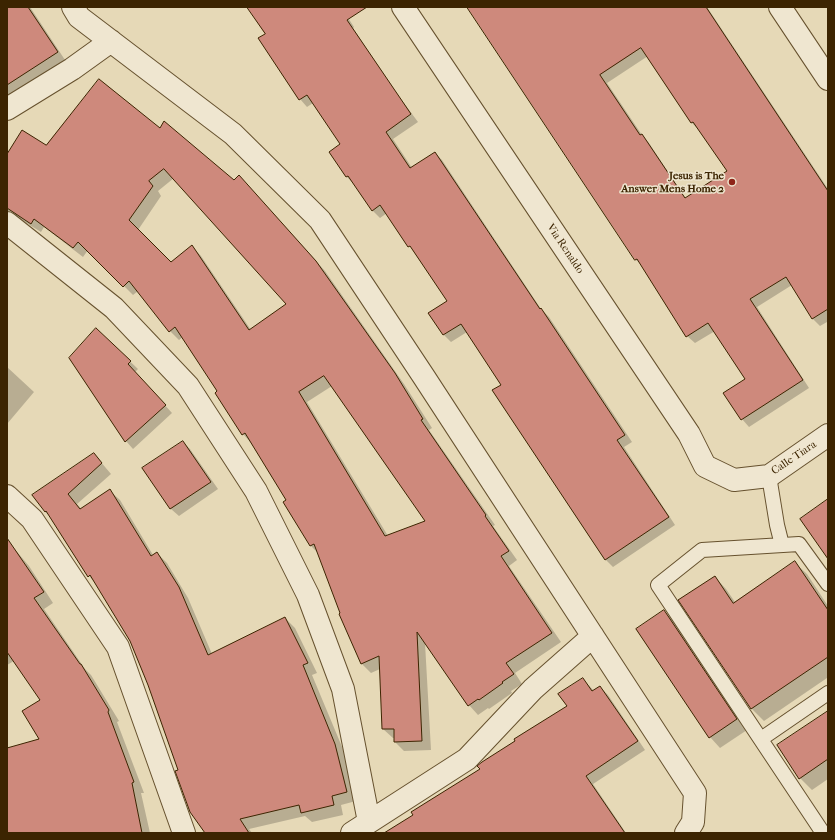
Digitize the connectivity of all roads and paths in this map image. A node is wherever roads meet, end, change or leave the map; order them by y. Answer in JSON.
{"nodes":[{"id":1,"x":73,"y":7,"type":"edge"},
{"id":2,"x":403,"y":7,"type":"edge"},
{"id":3,"x":780,"y":7,"type":"edge"},
{"id":4,"x":111,"y":41,"type":"junction"},
{"id":5,"x":828,"y":79,"type":"edge"},
{"id":6,"x":7,"y":109,"type":"edge"},
{"id":7,"x":7,"y":223,"type":"edge"},
{"id":8,"x":828,"y":435,"type":"edge"},
{"id":9,"x":769,"y":476,"type":"junction"},
{"id":10,"x":734,"y":480,"type":"joint"},
{"id":11,"x":7,"y":496,"type":"edge"},
{"id":12,"x":782,"y":545,"type":"junction"},
{"id":13,"x":828,"y":584,"type":"edge"},
{"id":14,"x":593,"y":636,"type":"junction"},
{"id":15,"x":828,"y":693,"type":"edge"},
{"id":16,"x":761,"y":739,"type":"junction"},
{"id":17,"x":361,"y":828,"type":"edge"},
{"id":18,"x":184,"y":833,"type":"edge"},
{"id":19,"x":686,"y":833,"type":"edge"},
{"id":20,"x":823,"y":833,"type":"edge"}],
"edges":[{"from":1,"to":4,"type":"street"},
{"from":2,"to":10,"type":"street","name":"Via Renaldo"},
{"from":3,"to":5,"type":"street"},
{"from":4,"to":6,"type":"street"},
{"from":4,"to":14,"type":"street"},
{"from":7,"to":17,"type":"street"},
{"from":8,"to":9,"type":"street","name":"Calle Tiara"},
{"from":9,"to":10,"type":"street","name":"Calle Tiara"},
{"from":9,"to":12,"type":"lane"},
{"from":11,"to":18,"type":"street"},
{"from":12,"to":13,"type":"lane"},
{"from":12,"to":16,"type":"lane"},
{"from":14,"to":17,"type":"street"},
{"from":14,"to":19,"type":"street"},
{"from":15,"to":16,"type":"lane"},
{"from":16,"to":20,"type":"lane"}]}
